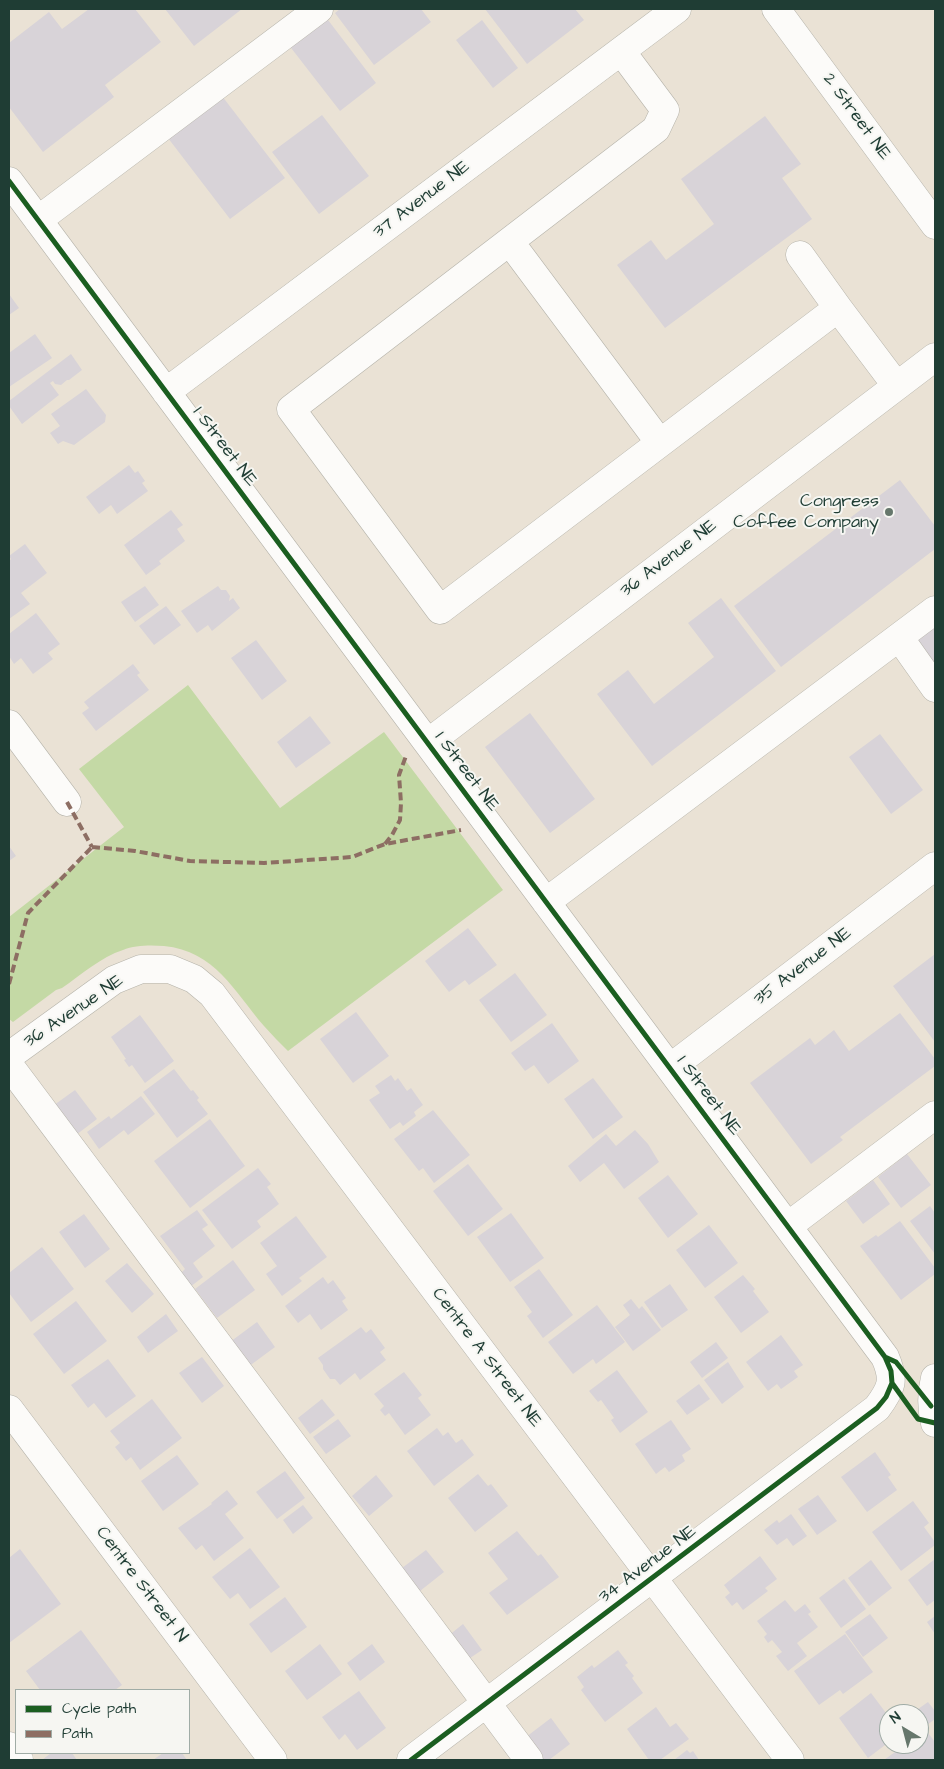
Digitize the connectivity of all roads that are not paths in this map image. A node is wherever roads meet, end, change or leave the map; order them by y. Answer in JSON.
{"nodes":[{"id":1,"x":320,"y":9,"type":"edge"},
{"id":2,"x":677,"y":9,"type":"edge"},
{"id":3,"x":776,"y":9,"type":"edge"},
{"id":4,"x":621,"y":51,"type":"junction"},
{"id":5,"x":9,"y":181,"type":"edge"},
{"id":6,"x":38,"y":220,"type":"junction"},
{"id":7,"x":935,"y":225,"type":"edge"},
{"id":8,"x":510,"y":242,"type":"junction"},
{"id":9,"x":800,"y":255,"type":"dead end"},
{"id":10,"x":838,"y":308,"type":"junction"},
{"id":11,"x":935,"y":357,"type":"edge"},
{"id":12,"x":896,"y":385,"type":"junction"},
{"id":13,"x":166,"y":392,"type":"junction"},
{"id":14,"x":660,"y":443,"type":"junction"},
{"id":15,"x":935,"y":610,"type":"edge"},
{"id":16,"x":899,"y":638,"type":"junction"},
{"id":17,"x":935,"y":688,"type":"edge"},
{"id":18,"x":9,"y":724,"type":"edge"},
{"id":19,"x":428,"y":744,"type":"junction"},
{"id":20,"x":67,"y":802,"type":"dead end"},
{"id":21,"x":935,"y":866,"type":"edge"},
{"id":22,"x":546,"y":902,"type":"junction"},
{"id":23,"x":170,"y":969,"type":"joint"},
{"id":24,"x":9,"y":1056,"type":"edge"},
{"id":25,"x":9,"y":1066,"type":"edge"},
{"id":26,"x":670,"y":1068,"type":"junction"},
{"id":27,"x":935,"y":1114,"type":"edge"},
{"id":28,"x":788,"y":1226,"type":"junction"},
{"id":29,"x":892,"y":1383,"type":"joint"},
{"id":30,"x":934,"y":1384,"type":"edge"},
{"id":31,"x":9,"y":1409,"type":"edge"},
{"id":32,"x":935,"y":1423,"type":"edge"},
{"id":33,"x":652,"y":1578,"type":"junction"},
{"id":34,"x":486,"y":1704,"type":"junction"},
{"id":35,"x":9,"y":1746,"type":"edge"},
{"id":36,"x":19,"y":1760,"type":"edge"},
{"id":37,"x":273,"y":1760,"type":"edge"},
{"id":38,"x":411,"y":1760,"type":"edge"},
{"id":39,"x":529,"y":1760,"type":"edge"},
{"id":40,"x":790,"y":1760,"type":"edge"}],
"edges":[{"from":1,"to":6,"type":"street"},
{"from":2,"to":4,"type":"street","name":"37 Avenue NE"},
{"from":3,"to":7,"type":"street","name":"2 Street NE"},
{"from":4,"to":8,"type":"street"},
{"from":4,"to":13,"type":"street","name":"37 Avenue NE"},
{"from":5,"to":6,"type":"street","name":"1 Street NE"},
{"from":6,"to":13,"type":"street","name":"1 Street NE"},
{"from":8,"to":14,"type":"street"},
{"from":8,"to":14,"type":"street"},
{"from":9,"to":10,"type":"street"},
{"from":10,"to":12,"type":"street"},
{"from":10,"to":14,"type":"street"},
{"from":11,"to":12,"type":"street","name":"36 Avenue NE"},
{"from":12,"to":19,"type":"street","name":"36 Avenue NE"},
{"from":13,"to":19,"type":"street","name":"1 Street NE"},
{"from":15,"to":16,"type":"street"},
{"from":16,"to":17,"type":"street"},
{"from":16,"to":22,"type":"street"},
{"from":18,"to":20,"type":"street"},
{"from":19,"to":22,"type":"street","name":"1 Street NE"},
{"from":21,"to":26,"type":"street","name":"35 Avenue NE"},
{"from":22,"to":26,"type":"street","name":"1 Street NE"},
{"from":23,"to":24,"type":"street","name":"36 Avenue NE"},
{"from":23,"to":33,"type":"street","name":"Centre A Street NE"},
{"from":25,"to":34,"type":"street"},
{"from":26,"to":28,"type":"street","name":"1 Street NE"},
{"from":27,"to":28,"type":"street"},
{"from":28,"to":29,"type":"street","name":"1 Street NE"},
{"from":29,"to":33,"type":"street","name":"34 Avenue NE"},
{"from":30,"to":32,"type":"street"},
{"from":31,"to":37,"type":"street","name":"Centre Street N"},
{"from":33,"to":34,"type":"street","name":"34 Avenue NE"},
{"from":33,"to":40,"type":"street","name":"Centre A Street NE"},
{"from":34,"to":38,"type":"street","name":"34 Avenue NE"},
{"from":34,"to":39,"type":"street"},
{"from":35,"to":36,"type":"street"}]}
